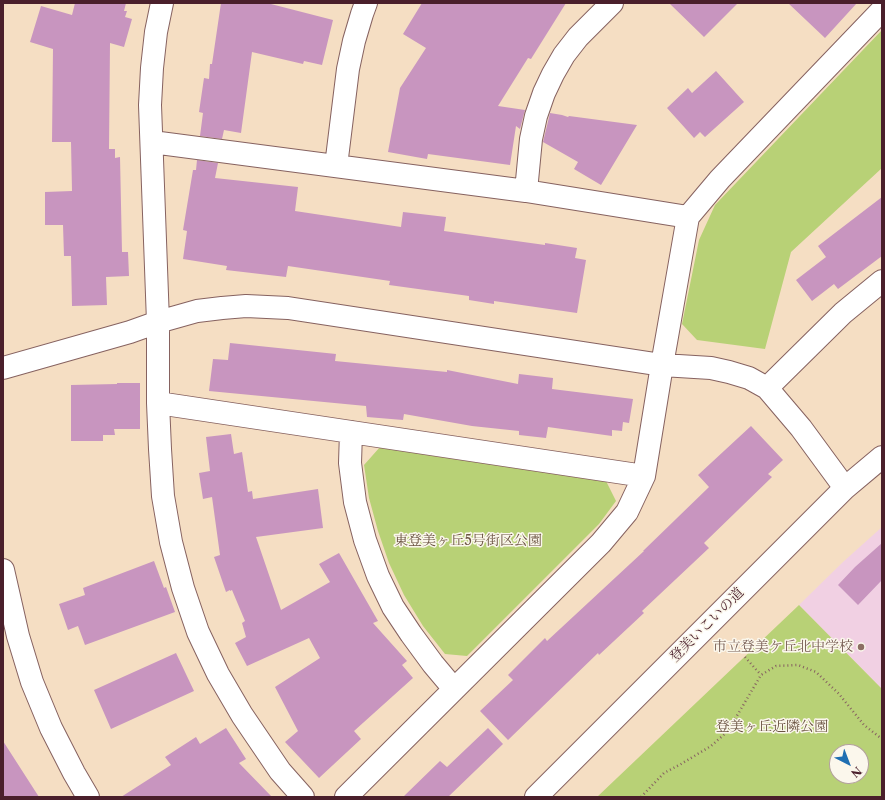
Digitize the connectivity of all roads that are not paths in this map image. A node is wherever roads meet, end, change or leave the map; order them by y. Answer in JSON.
{"nodes":[{"id":1,"x":162,"y":3,"type":"edge"},
{"id":2,"x":366,"y":3,"type":"edge"},
{"id":3,"x":612,"y":3,"type":"edge"},
{"id":4,"x":882,"y":10,"type":"edge"},
{"id":5,"x":152,"y":142,"type":"junction"},
{"id":6,"x":336,"y":166,"type":"junction"},
{"id":7,"x":526,"y":191,"type":"junction"},
{"id":8,"x":688,"y":217,"type":"junction"},
{"id":9,"x":882,"y":281,"type":"edge"},
{"id":10,"x":158,"y":322,"type":"junction"},
{"id":11,"x":662,"y":365,"type":"junction"},
{"id":12,"x":3,"y":368,"type":"edge"},
{"id":13,"x":767,"y":388,"type":"junction"},
{"id":14,"x":158,"y":404,"type":"junction"},
{"id":15,"x":351,"y":432,"type":"junction"},
{"id":16,"x":882,"y":457,"type":"edge"},
{"id":17,"x":644,"y":476,"type":"junction"},
{"id":18,"x":845,"y":488,"type":"junction"},
{"id":19,"x":3,"y":570,"type":"edge"},
{"id":20,"x":454,"y":689,"type":"junction"},
{"id":21,"x":88,"y":797,"type":"edge"},
{"id":22,"x":303,"y":797,"type":"edge"},
{"id":23,"x":346,"y":797,"type":"edge"},
{"id":24,"x":536,"y":797,"type":"edge"}],
"edges":[{"from":1,"to":5,"type":"street"},
{"from":2,"to":6,"type":"street"},
{"from":3,"to":7,"type":"street"},
{"from":4,"to":8,"type":"street"},
{"from":5,"to":6,"type":"street"},
{"from":5,"to":10,"type":"street"},
{"from":6,"to":7,"type":"street"},
{"from":7,"to":8,"type":"street"},
{"from":8,"to":11,"type":"street"},
{"from":9,"to":13,"type":"street"},
{"from":10,"to":11,"type":"street"},
{"from":10,"to":12,"type":"street"},
{"from":10,"to":14,"type":"street"},
{"from":11,"to":13,"type":"street"},
{"from":11,"to":17,"type":"street"},
{"from":13,"to":18,"type":"street"},
{"from":14,"to":15,"type":"street"},
{"from":14,"to":22,"type":"street"},
{"from":15,"to":17,"type":"street"},
{"from":15,"to":20,"type":"street"},
{"from":16,"to":18,"type":"street","name":"登美いこいの道"},
{"from":17,"to":20,"type":"street"},
{"from":18,"to":24,"type":"street","name":"登美いこいの道"},
{"from":19,"to":21,"type":"street"},
{"from":20,"to":23,"type":"street"}]}
